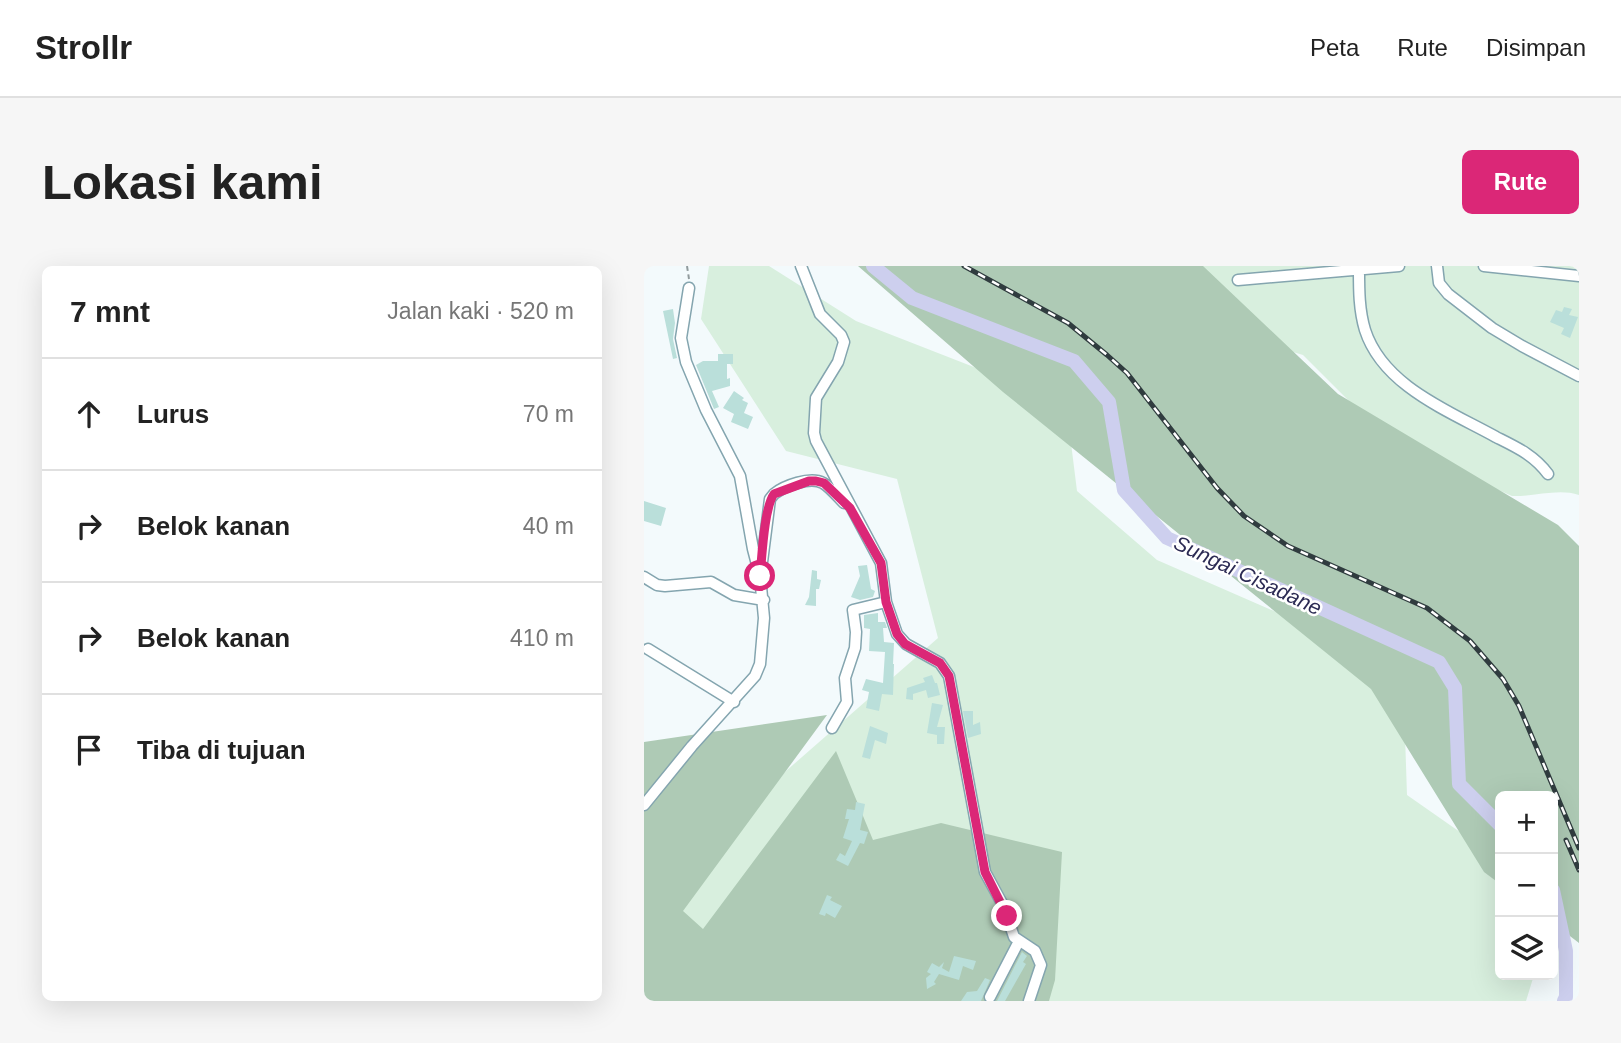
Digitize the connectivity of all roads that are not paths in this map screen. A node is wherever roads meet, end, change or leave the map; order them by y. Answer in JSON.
{"nodes":[{"id":1,"x":801,"y":266,"type":"edge"},
{"id":2,"x":1399,"y":266,"type":"edge"},
{"id":3,"x":1437,"y":266,"type":"edge"},
{"id":4,"x":1484,"y":266,"type":"edge"},
{"id":5,"x":1359,"y":270,"type":"junction"},
{"id":6,"x":1579,"y":276,"type":"edge"},
{"id":7,"x":1238,"y":279,"type":"dead end"},
{"id":8,"x":690,"y":288,"type":"road end"},
{"id":9,"x":1579,"y":376,"type":"edge"},
{"id":10,"x":1548,"y":474,"type":"dead end"},
{"id":11,"x":850,"y":508,"type":"junction"},
{"id":12,"x":760,"y":576,"type":"junction"},
{"id":13,"x":644,"y":577,"type":"edge"},
{"id":14,"x":764,"y":600,"type":"junction"},
{"id":15,"x":886,"y":602,"type":"junction"},
{"id":16,"x":645,"y":646,"type":"edge"},
{"id":17,"x":734,"y":702,"type":"junction"},
{"id":18,"x":832,"y":728,"type":"dead end"},
{"id":19,"x":644,"y":805,"type":"edge"},
{"id":20,"x":1019,"y":941,"type":"junction"},
{"id":21,"x":990,"y":997,"type":"dead end"},
{"id":22,"x":1028,"y":1001,"type":"edge"}],
"edges":[{"from":1,"to":11,"type":"street"},
{"from":2,"to":5,"type":"street"},
{"from":3,"to":9,"type":"street"},
{"from":4,"to":6,"type":"street"},
{"from":5,"to":7,"type":"street"},
{"from":5,"to":10,"type":"street"},
{"from":8,"to":12,"type":"street"},
{"from":11,"to":12,"type":"street"},
{"from":11,"to":15,"type":"street"},
{"from":12,"to":14,"type":"street"},
{"from":13,"to":14,"type":"street"},
{"from":14,"to":17,"type":"street"},
{"from":15,"to":18,"type":"street"},
{"from":15,"to":20,"type":"street"},
{"from":16,"to":17,"type":"street"},
{"from":17,"to":19,"type":"street"},
{"from":20,"to":21,"type":"street"},
{"from":20,"to":22,"type":"street"}]}
